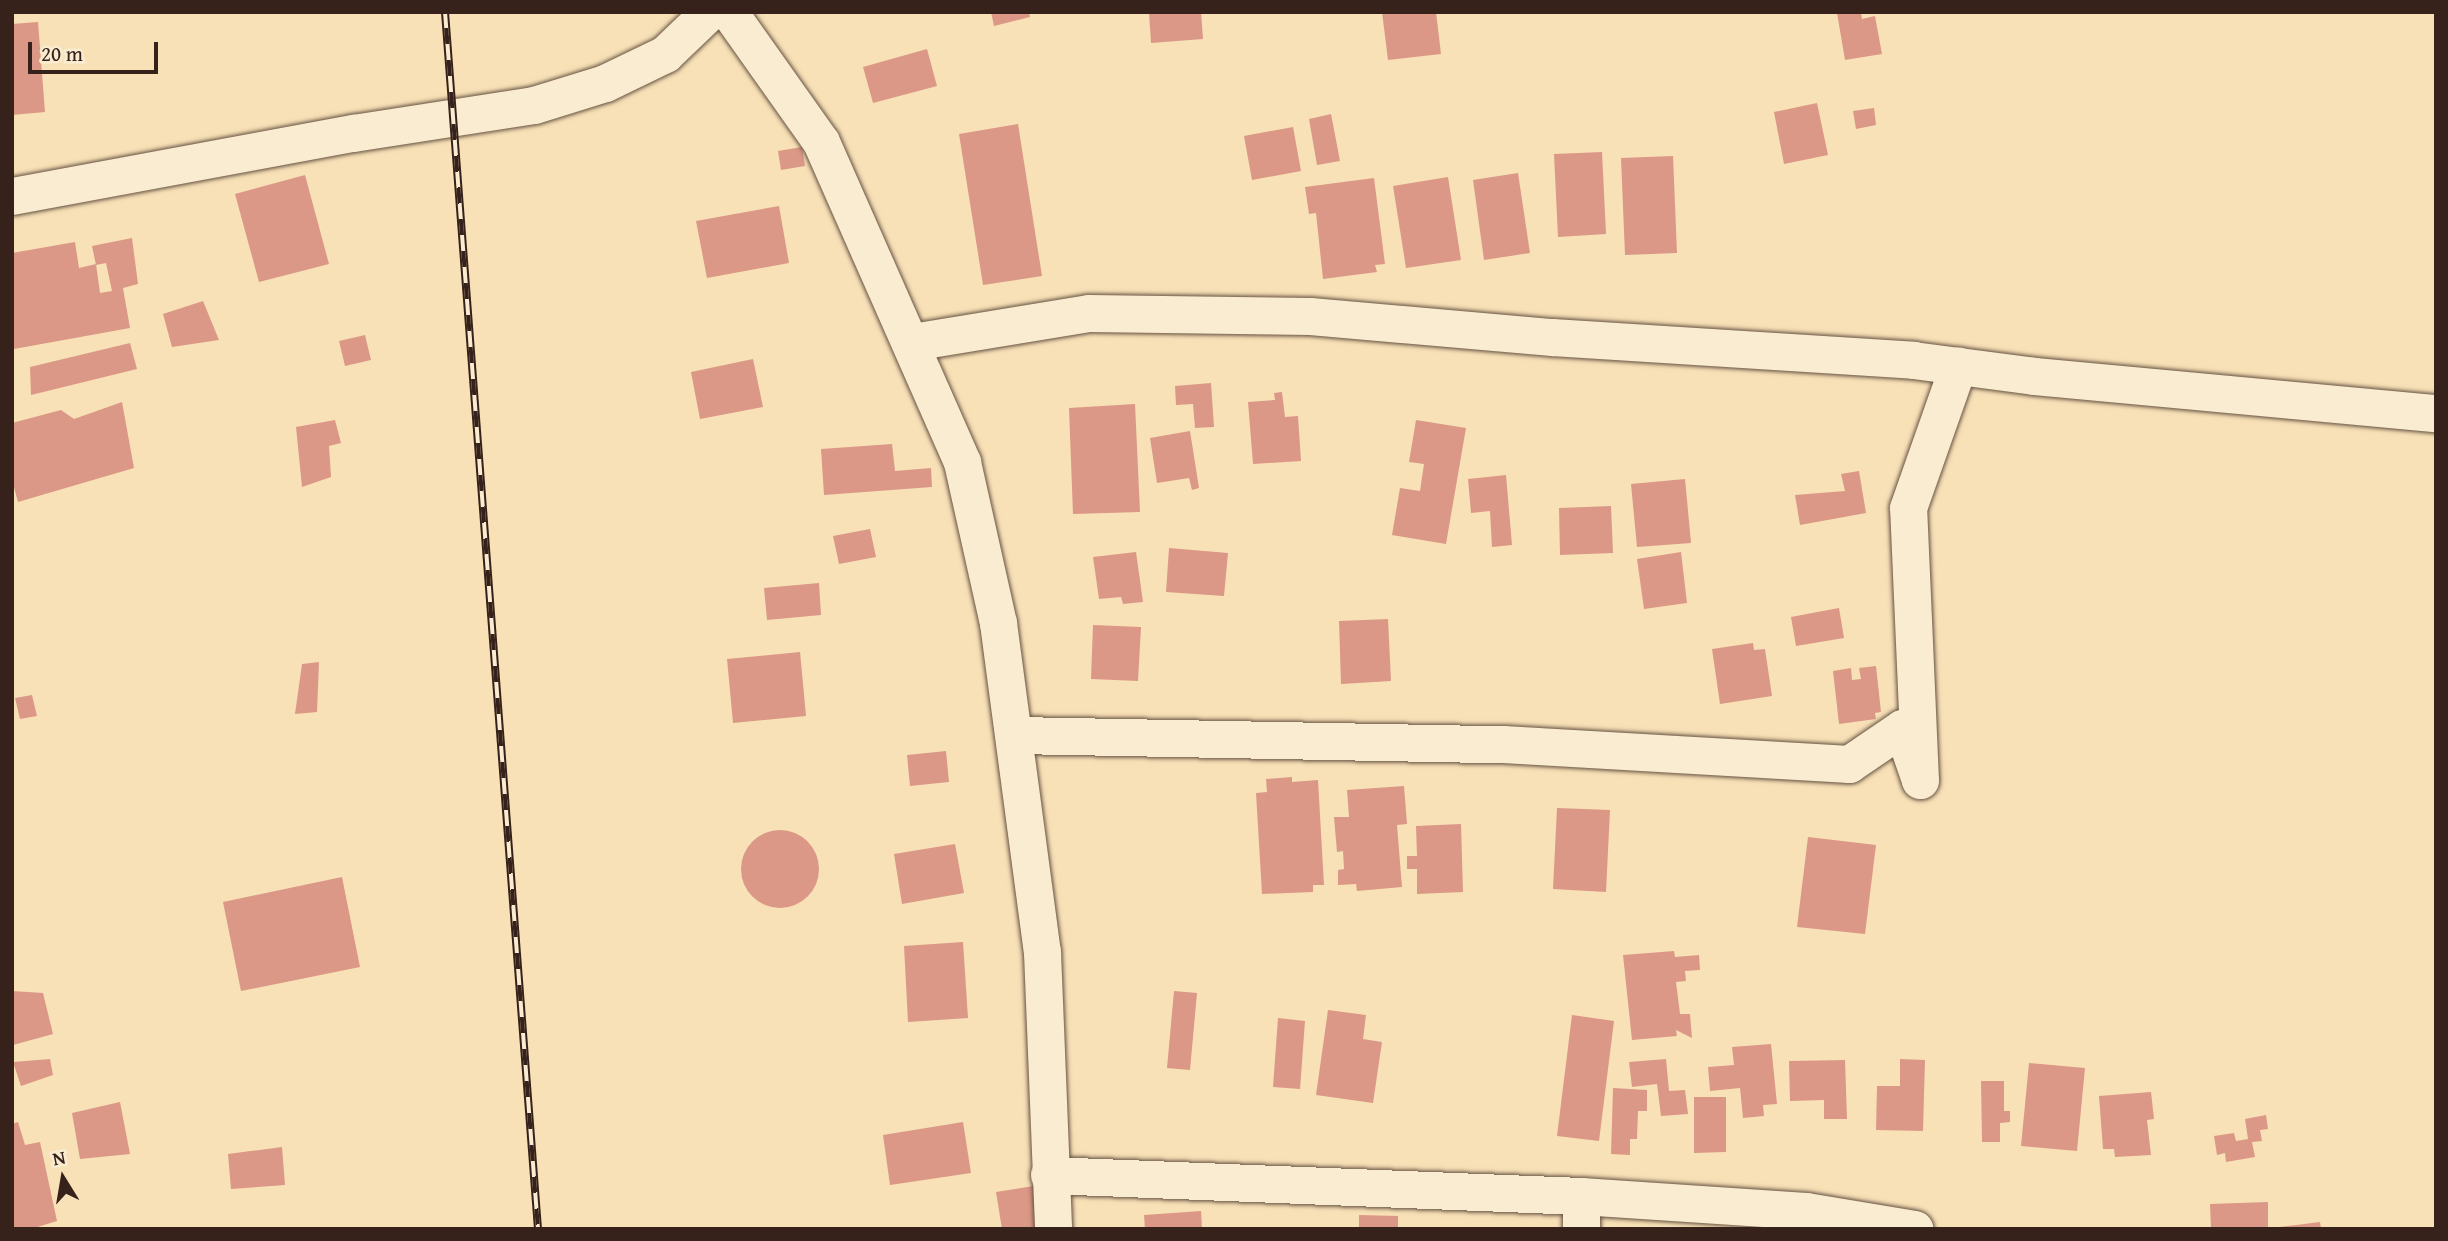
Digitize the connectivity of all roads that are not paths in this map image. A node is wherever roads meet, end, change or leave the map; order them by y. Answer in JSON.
{"nodes":[{"id":1,"x":709,"y":12,"type":"edge"},
{"id":2,"x":729,"y":12,"type":"edge"},
{"id":3,"x":12,"y":196,"type":"edge"},
{"id":4,"x":912,"y":342,"type":"junction"},
{"id":5,"x":1958,"y":366,"type":"junction"},
{"id":6,"x":2436,"y":412,"type":"edge"},
{"id":7,"x":1016,"y":735,"type":"junction"},
{"id":8,"x":1049,"y":1175,"type":"junction"},
{"id":9,"x":1581,"y":1212,"type":"edge"},
{"id":10,"x":1053,"y":1229,"type":"edge"},
{"id":11,"x":1915,"y":1229,"type":"edge"}],
"edges":[{"from":1,"to":3,"type":"street"},
{"from":2,"to":4,"type":"street"},
{"from":4,"to":5,"type":"street"},
{"from":4,"to":7,"type":"street"},
{"from":5,"to":6,"type":"street"},
{"from":5,"to":7,"type":"street"},
{"from":7,"to":8,"type":"street"},
{"from":8,"to":9,"type":"street"},
{"from":8,"to":10,"type":"street"},
{"from":9,"to":11,"type":"street"}]}
